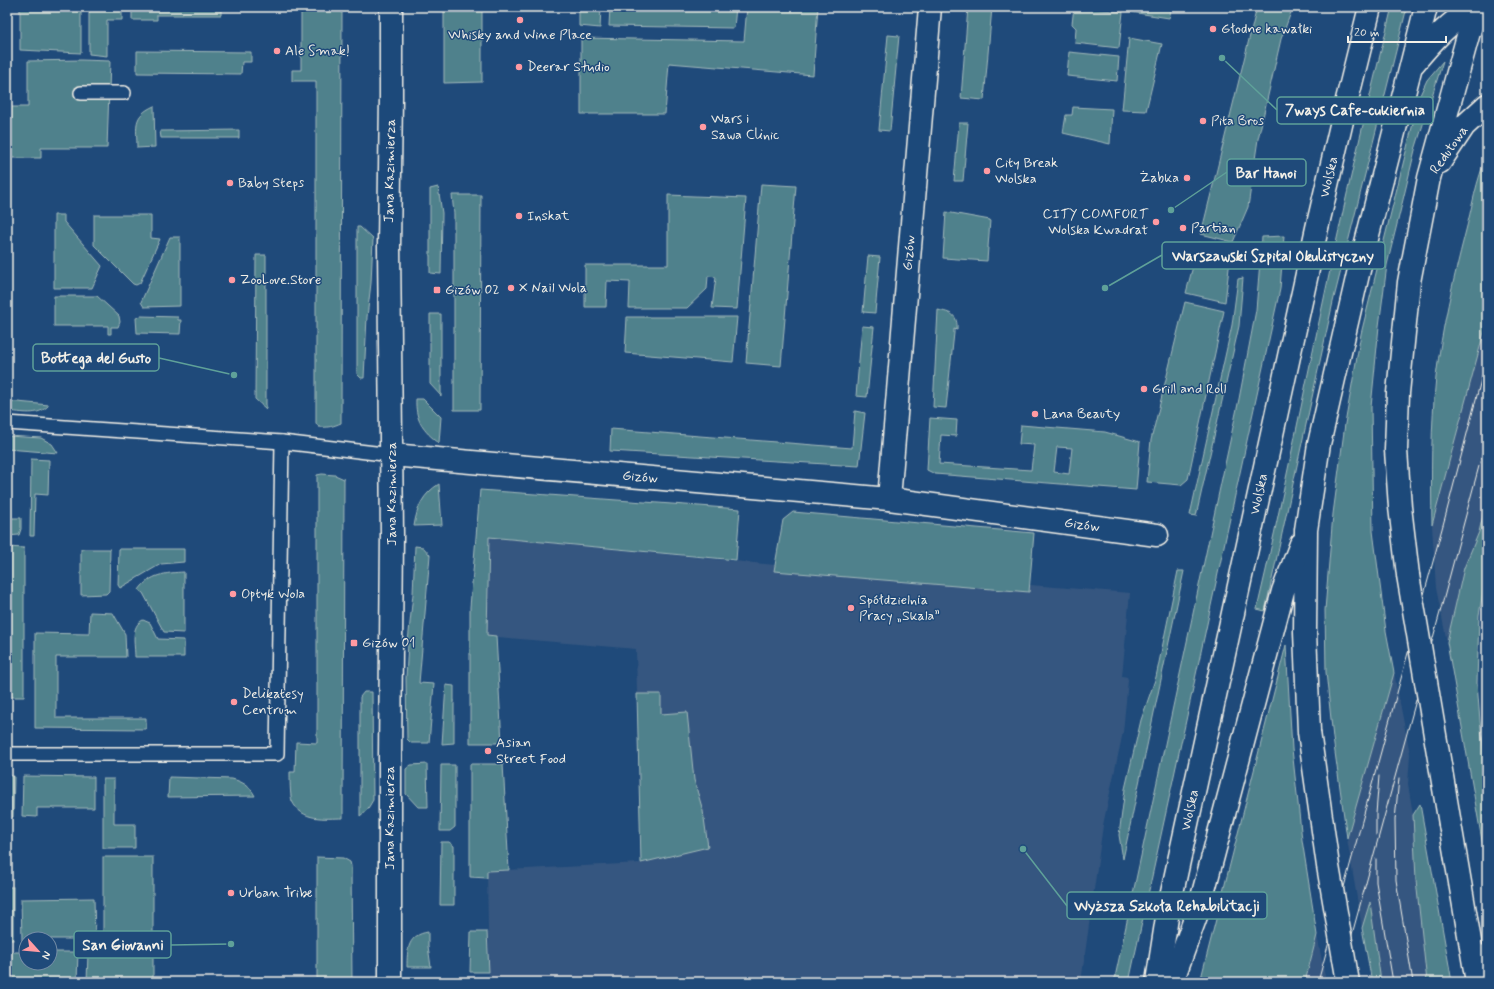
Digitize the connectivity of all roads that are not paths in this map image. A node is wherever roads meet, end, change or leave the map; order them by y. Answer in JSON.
{"nodes":[{"id":1,"x":391,"y":7,"type":"edge"},
{"id":2,"x":930,"y":7,"type":"edge"},
{"id":3,"x":1370,"y":7,"type":"edge"},
{"id":4,"x":1426,"y":7,"type":"edge"},
{"id":5,"x":1474,"y":7,"type":"edge"},
{"id":6,"x":1479,"y":7,"type":"edge"},
{"id":7,"x":1487,"y":17,"type":"edge"},
{"id":8,"x":1410,"y":69,"type":"junction"},
{"id":9,"x":81,"y":93,"type":"dead end"},
{"id":10,"x":124,"y":93,"type":"dead end"},
{"id":11,"x":1487,"y":105,"type":"edge"},
{"id":12,"x":1429,"y":178,"type":"junction"},
{"id":13,"x":7,"y":423,"type":"edge"},
{"id":14,"x":282,"y":442,"type":"junction"},
{"id":15,"x":392,"y":455,"type":"junction"},
{"id":16,"x":889,"y":499,"type":"junction"},
{"id":17,"x":1306,"y":530,"type":"junction"},
{"id":18,"x":1156,"y":535,"type":"dead end"},
{"id":19,"x":7,"y":754,"type":"edge"},
{"id":20,"x":1480,"y":952,"type":"edge"},
{"id":21,"x":1480,"y":978,"type":"edge"},
{"id":22,"x":390,"y":982,"type":"edge"},
{"id":23,"x":1157,"y":982,"type":"edge"},
{"id":24,"x":1172,"y":982,"type":"edge"},
{"id":25,"x":1348,"y":982,"type":"edge"}],
"edges":[{"from":1,"to":15,"type":"main road","name":"Jana Kazimierza"},
{"from":2,"to":16,"type":"main road","name":"Gizów"},
{"from":3,"to":23,"type":"main road","name":"Wolska"},
{"from":4,"to":8,"type":"main road"},
{"from":5,"to":8,"type":"main road"},
{"from":6,"to":7,"type":"main road"},
{"from":6,"to":12,"type":"main road"},
{"from":8,"to":17,"type":"main road"},
{"from":9,"to":10,"type":"lane"},
{"from":11,"to":12,"type":"main road","name":"Redutowa"},
{"from":12,"to":20,"type":"main road","bridge":true},
{"from":13,"to":14,"type":"lane"},
{"from":14,"to":15,"type":"lane"},
{"from":14,"to":19,"type":"lane"},
{"from":15,"to":16,"type":"main road","name":"Gizów"},
{"from":15,"to":22,"type":"main road","name":"Jana Kazimierza"},
{"from":16,"to":18,"type":"main road","name":"Gizów"},
{"from":17,"to":24,"type":"main road"},
{"from":17,"to":25,"type":"main road","bridge":true},
{"from":20,"to":21,"type":"main road"}]}
